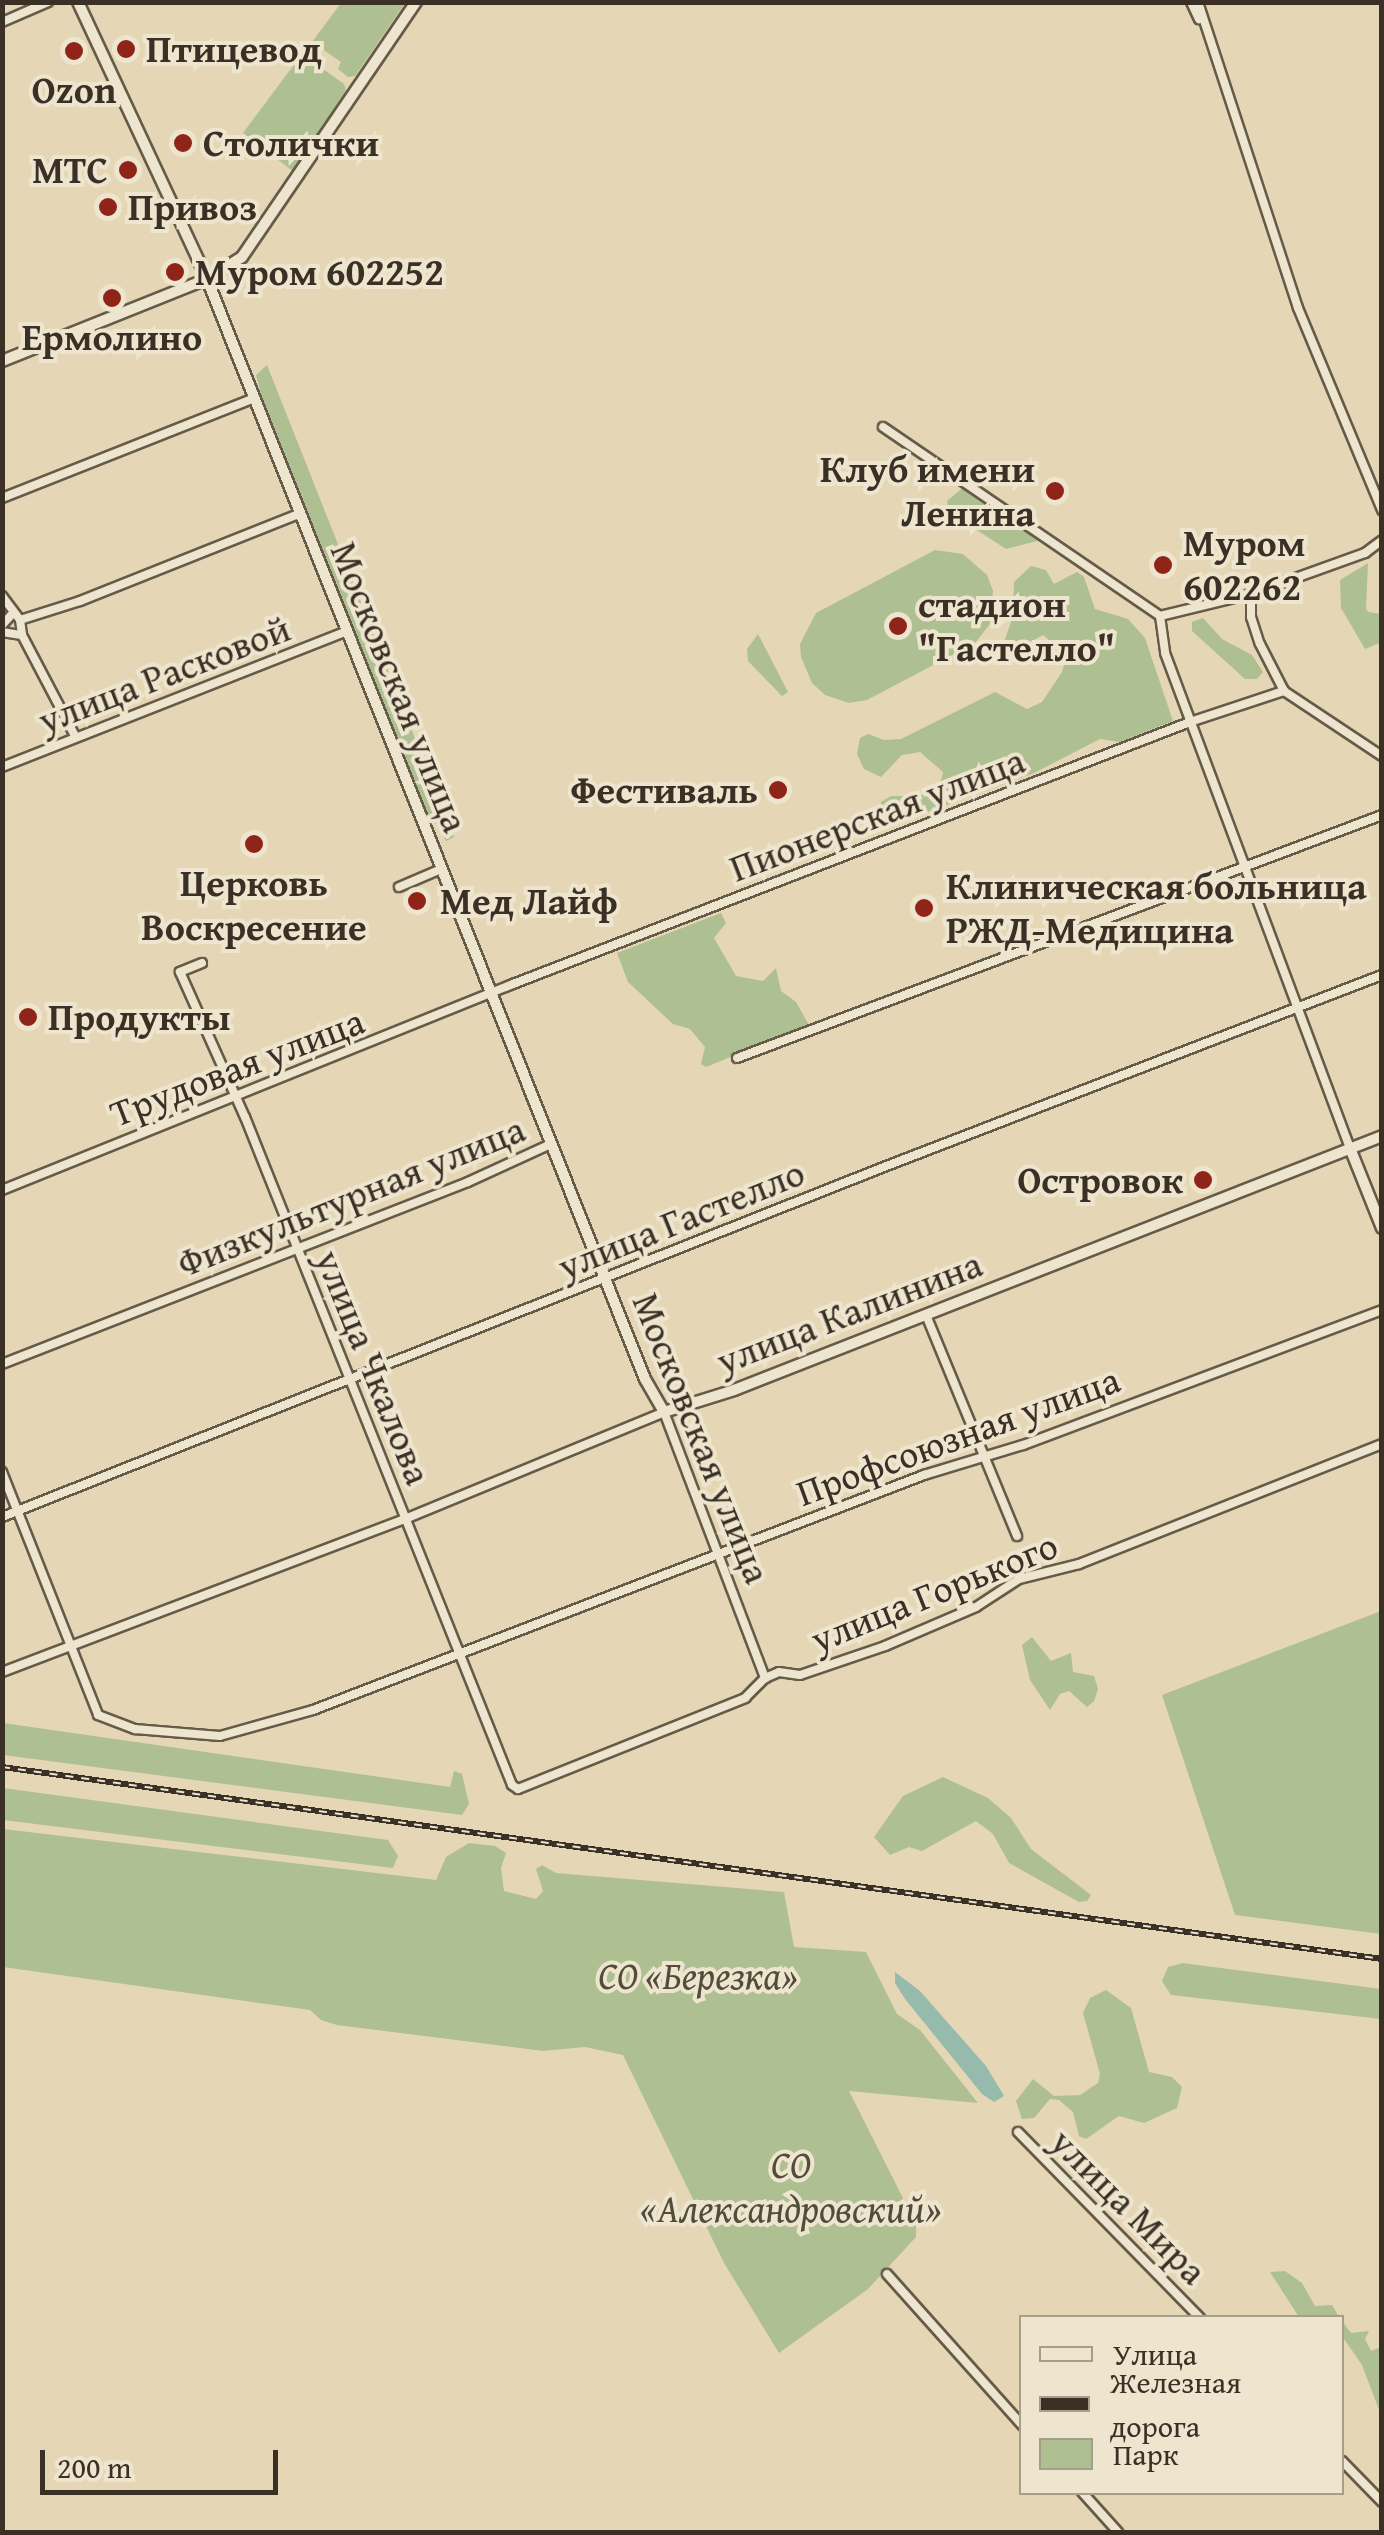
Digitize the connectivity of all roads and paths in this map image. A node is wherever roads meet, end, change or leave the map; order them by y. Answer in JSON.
{"nodes":[{"id":1,"x":48,"y":2,"type":"edge"},
{"id":2,"x":78,"y":2,"type":"edge"},
{"id":3,"x":416,"y":2,"type":"edge"},
{"id":4,"x":1191,"y":2,"type":"edge"},
{"id":5,"x":1198,"y":2,"type":"edge"},
{"id":6,"x":2,"y":22,"type":"edge"},
{"id":7,"x":1209,"y":42,"type":"junction"},
{"id":8,"x":207,"y":279,"type":"junction"},
{"id":9,"x":2,"y":361,"type":"edge"},
{"id":10,"x":254,"y":398,"type":"junction"},
{"id":11,"x":883,"y":427,"type":"dead end"},
{"id":12,"x":2,"y":498,"type":"edge"},
{"id":13,"x":1382,"y":510,"type":"edge"},
{"id":14,"x":299,"y":514,"type":"junction"},
{"id":15,"x":1382,"y":540,"type":"edge"},
{"id":16,"x":1251,"y":594,"type":"junction"},
{"id":17,"x":2,"y":596,"type":"edge"},
{"id":18,"x":1160,"y":616,"type":"junction"},
{"id":19,"x":16,"y":617,"type":"junction"},
{"id":20,"x":2,"y":628,"type":"edge"},
{"id":21,"x":345,"y":632,"type":"junction"},
{"id":22,"x":22,"y":635,"type":"junction"},
{"id":23,"x":1284,"y":691,"type":"junction"},
{"id":24,"x":1190,"y":722,"type":"junction"},
{"id":25,"x":75,"y":736,"type":"junction"},
{"id":26,"x":1382,"y":756,"type":"edge"},
{"id":27,"x":2,"y":767,"type":"edge"},
{"id":28,"x":1382,"y":815,"type":"edge"},
{"id":29,"x":1244,"y":866,"type":"junction"},
{"id":30,"x":441,"y":869,"type":"junction"},
{"id":31,"x":399,"y":888,"type":"dead end"},
{"id":32,"x":202,"y":963,"type":"dead end"},
{"id":33,"x":1382,"y":975,"type":"edge"},
{"id":34,"x":491,"y":993,"type":"junction"},
{"id":35,"x":1297,"y":1008,"type":"junction"},
{"id":36,"x":736,"y":1058,"type":"dead end"},
{"id":37,"x":236,"y":1098,"type":"junction"},
{"id":38,"x":1382,"y":1136,"type":"edge"},
{"id":39,"x":551,"y":1144,"type":"junction"},
{"id":40,"x":1350,"y":1148,"type":"junction"},
{"id":41,"x":2,"y":1190,"type":"edge"},
{"id":42,"x":1382,"y":1228,"type":"edge"},
{"id":43,"x":296,"y":1248,"type":"junction"},
{"id":44,"x":605,"y":1278,"type":"junction"},
{"id":45,"x":1382,"y":1310,"type":"edge"},
{"id":46,"x":926,"y":1314,"type":"junction"},
{"id":47,"x":2,"y":1364,"type":"edge"},
{"id":48,"x":351,"y":1381,"type":"junction"},
{"id":49,"x":664,"y":1412,"type":"junction"},
{"id":50,"x":1382,"y":1444,"type":"edge"},
{"id":51,"x":986,"y":1454,"type":"junction"},
{"id":52,"x":2,"y":1472,"type":"edge"},
{"id":53,"x":18,"y":1510,"type":"junction"},
{"id":54,"x":2,"y":1517,"type":"edge"},
{"id":55,"x":405,"y":1518,"type":"junction"},
{"id":56,"x":1017,"y":1536,"type":"dead end"},
{"id":57,"x":717,"y":1552,"type":"junction"},
{"id":58,"x":70,"y":1646,"type":"junction"},
{"id":59,"x":460,"y":1655,"type":"junction"},
{"id":60,"x":2,"y":1672,"type":"edge"},
{"id":61,"x":765,"y":1678,"type":"junction"},
{"id":62,"x":512,"y":1786,"type":"joint"},
{"id":63,"x":1018,"y":2132,"type":"dead end"},
{"id":64,"x":887,"y":2274,"type":"dead end"},
{"id":65,"x":1197,"y":2315,"type":"edge"},
{"id":66,"x":1019,"y":2422,"type":"edge"},
{"id":67,"x":1344,"y":2463,"type":"edge"},
{"id":68,"x":1085,"y":2495,"type":"edge"},
{"id":69,"x":1382,"y":2502,"type":"edge"},
{"id":70,"x":1118,"y":2532,"type":"edge"}],
"edges":[{"from":1,"to":6,"type":"street"},
{"from":2,"to":8,"type":"main road","name":"Московская улица"},
{"from":3,"to":8,"type":"main road"},
{"from":4,"to":7,"type":"street"},
{"from":5,"to":7,"type":"street"},
{"from":7,"to":13,"type":"street"},
{"from":8,"to":9,"type":"main road"},
{"from":8,"to":10,"type":"main road","name":"Московская улица"},
{"from":10,"to":12,"type":"street"},
{"from":10,"to":14,"type":"main road","name":"Московская улица"},
{"from":11,"to":18,"type":"street"},
{"from":14,"to":19,"type":"street"},
{"from":14,"to":21,"type":"main road","name":"Московская улица"},
{"from":15,"to":16,"type":"street"},
{"from":16,"to":18,"type":"street"},
{"from":16,"to":23,"type":"street"},
{"from":17,"to":19,"type":"street"},
{"from":18,"to":24,"type":"street"},
{"from":19,"to":20,"type":"street"},
{"from":19,"to":22,"type":"street"},
{"from":20,"to":22,"type":"street"},
{"from":21,"to":25,"type":"street","name":"улица Расковой"},
{"from":21,"to":30,"type":"main road","name":"Московская улица"},
{"from":22,"to":25,"type":"street"},
{"from":23,"to":24,"type":"street","name":"Пионерская улица"},
{"from":23,"to":26,"type":"street"},
{"from":24,"to":29,"type":"street"},
{"from":24,"to":34,"type":"street","name":"Пионерская улица"},
{"from":25,"to":27,"type":"street","name":"улица Расковой"},
{"from":28,"to":29,"type":"street"},
{"from":29,"to":35,"type":"street"},
{"from":29,"to":36,"type":"street"},
{"from":30,"to":31,"type":"street"},
{"from":30,"to":34,"type":"main road","name":"Московская улица"},
{"from":32,"to":37,"type":"street","name":"улица Чкалова"},
{"from":33,"to":35,"type":"street","name":"улица Гастелло"},
{"from":34,"to":37,"type":"street","name":"Трудовая улица"},
{"from":34,"to":39,"type":"main road","name":"Московская улица"},
{"from":35,"to":40,"type":"street"},
{"from":35,"to":44,"type":"street","name":"улица Гастелло"},
{"from":37,"to":41,"type":"street","name":"Трудовая улица"},
{"from":37,"to":43,"type":"street","name":"улица Чкалова"},
{"from":38,"to":40,"type":"main road","name":"улица Калинина"},
{"from":39,"to":43,"type":"street","name":"Физкультурная улица"},
{"from":39,"to":44,"type":"main road","name":"Московская улица"},
{"from":40,"to":42,"type":"main road"},
{"from":40,"to":46,"type":"main road","name":"улица Калинина"},
{"from":43,"to":47,"type":"street","name":"Физкультурная улица"},
{"from":43,"to":48,"type":"street","name":"улица Чкалова"},
{"from":44,"to":48,"type":"street","name":"улица Гастелло"},
{"from":44,"to":49,"type":"main road","name":"Московская улица"},
{"from":45,"to":51,"type":"street","name":"Профсоюзная улица"},
{"from":46,"to":49,"type":"main road","name":"улица Калинина"},
{"from":46,"to":51,"type":"street"},
{"from":48,"to":53,"type":"street","name":"улица Гастелло"},
{"from":48,"to":55,"type":"street","name":"улица Чкалова"},
{"from":49,"to":55,"type":"street","name":"улица Калинина"},
{"from":49,"to":57,"type":"street","name":"Московская улица"},
{"from":50,"to":61,"type":"street","name":"улица Горького"},
{"from":51,"to":56,"type":"street"},
{"from":51,"to":57,"type":"street","name":"Профсоюзная улица"},
{"from":52,"to":53,"type":"street"},
{"from":53,"to":54,"type":"street","name":"улица Гастелло"},
{"from":53,"to":58,"type":"street"},
{"from":55,"to":58,"type":"street","name":"улица Калинина"},
{"from":55,"to":59,"type":"street","name":"улица Чкалова"},
{"from":57,"to":59,"type":"street","name":"Профсоюзная улица"},
{"from":57,"to":61,"type":"street","name":"Московская улица"},
{"from":58,"to":59,"type":"street","name":"Профсоюзная улица"},
{"from":58,"to":60,"type":"street","name":"улица Калинина"},
{"from":59,"to":62,"type":"street","name":"улица Чкалова"},
{"from":61,"to":62,"type":"street","name":"улица Горького"},
{"from":63,"to":65,"type":"street","name":"улица Мира"},
{"from":64,"to":66,"type":"street"},
{"from":67,"to":69,"type":"street"},
{"from":68,"to":70,"type":"street"}]}
